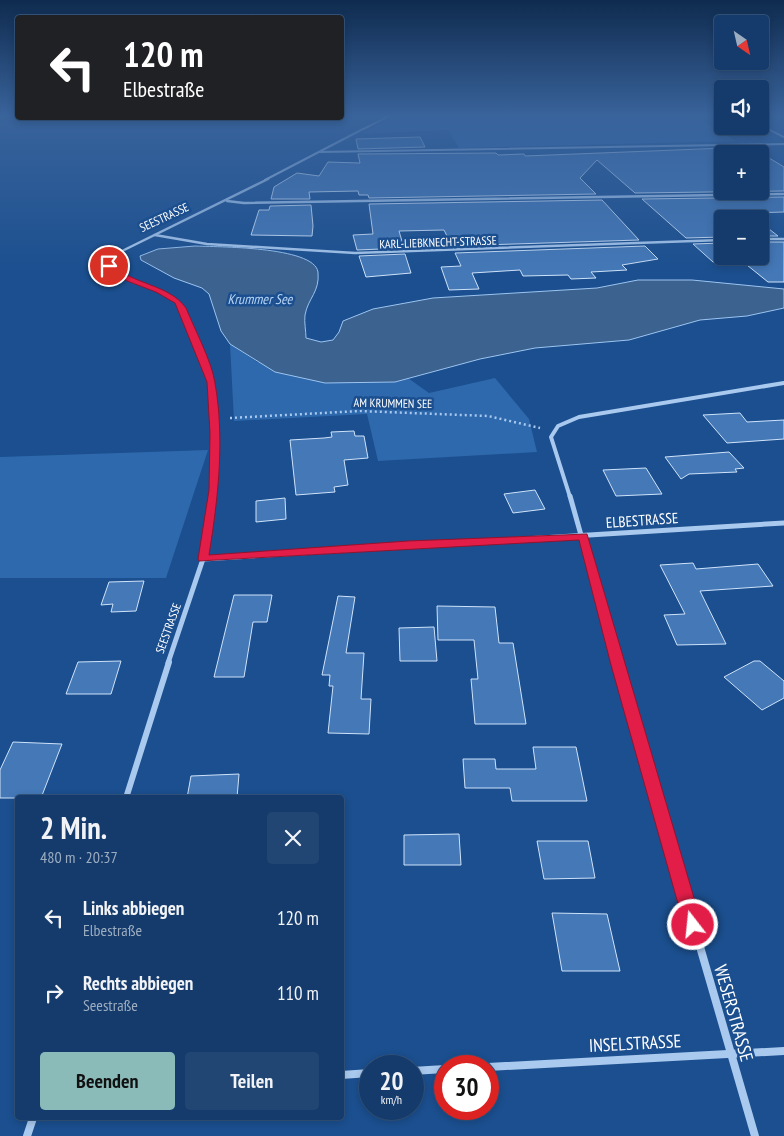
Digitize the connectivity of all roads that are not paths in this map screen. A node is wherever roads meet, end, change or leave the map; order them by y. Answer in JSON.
{"nodes":[{"id":1,"x":289,"y":168,"type":"edge"},
{"id":2,"x":784,"y":194,"type":"edge"},
{"id":3,"x":226,"y":201,"type":"junction"},
{"id":4,"x":155,"y":235,"type":"junction"},
{"id":5,"x":784,"y":238,"type":"edge"},
{"id":6,"x":769,"y":239,"type":"edge"},
{"id":7,"x":714,"y":240,"type":"edge"},
{"id":8,"x":784,"y":383,"type":"edge"},
{"id":9,"x":784,"y":523,"type":"edge"},
{"id":10,"x":584,"y":537,"type":"junction"},
{"id":11,"x":203,"y":559,"type":"junction"},
{"id":12,"x":127,"y":795,"type":"edge"},
{"id":13,"x":784,"y":1051,"type":"edge"},
{"id":14,"x":731,"y":1055,"type":"junction"},
{"id":15,"x":499,"y":1066,"type":"edge"},
{"id":16,"x":359,"y":1074,"type":"edge"},
{"id":17,"x":344,"y":1075,"type":"edge"},
{"id":18,"x":32,"y":1120,"type":"edge"},
{"id":19,"x":27,"y":1136,"type":"edge"},
{"id":20,"x":755,"y":1136,"type":"edge"}],
"edges":[{"from":1,"to":3,"type":"street","name":"SEESTRASSE"},
{"from":2,"to":3,"type":"street"},
{"from":3,"to":4,"type":"street","name":"SEESTRASSE"},
{"from":4,"to":7,"type":"street","name":"KARL-LIEBKNECHT-STRASSE"},
{"from":4,"to":11,"type":"street","name":"SEESTRASSE"},
{"from":5,"to":6,"type":"street"},
{"from":8,"to":10,"type":"street","name":"WESERSTRASSE"},
{"from":9,"to":10,"type":"street","name":"ELBESTRASSE"},
{"from":10,"to":11,"type":"street","name":"ELBESTRASSE"},
{"from":10,"to":14,"type":"street","name":"WESERSTRASSE"},
{"from":11,"to":12,"type":"street","name":"SEESTRASSE"},
{"from":13,"to":14,"type":"street","name":"INSELSTRASSE"},
{"from":14,"to":15,"type":"street","name":"INSELSTRASSE"},
{"from":14,"to":20,"type":"street","name":"WESERSTRASSE"},
{"from":16,"to":17,"type":"street"},
{"from":18,"to":19,"type":"street"}]}
